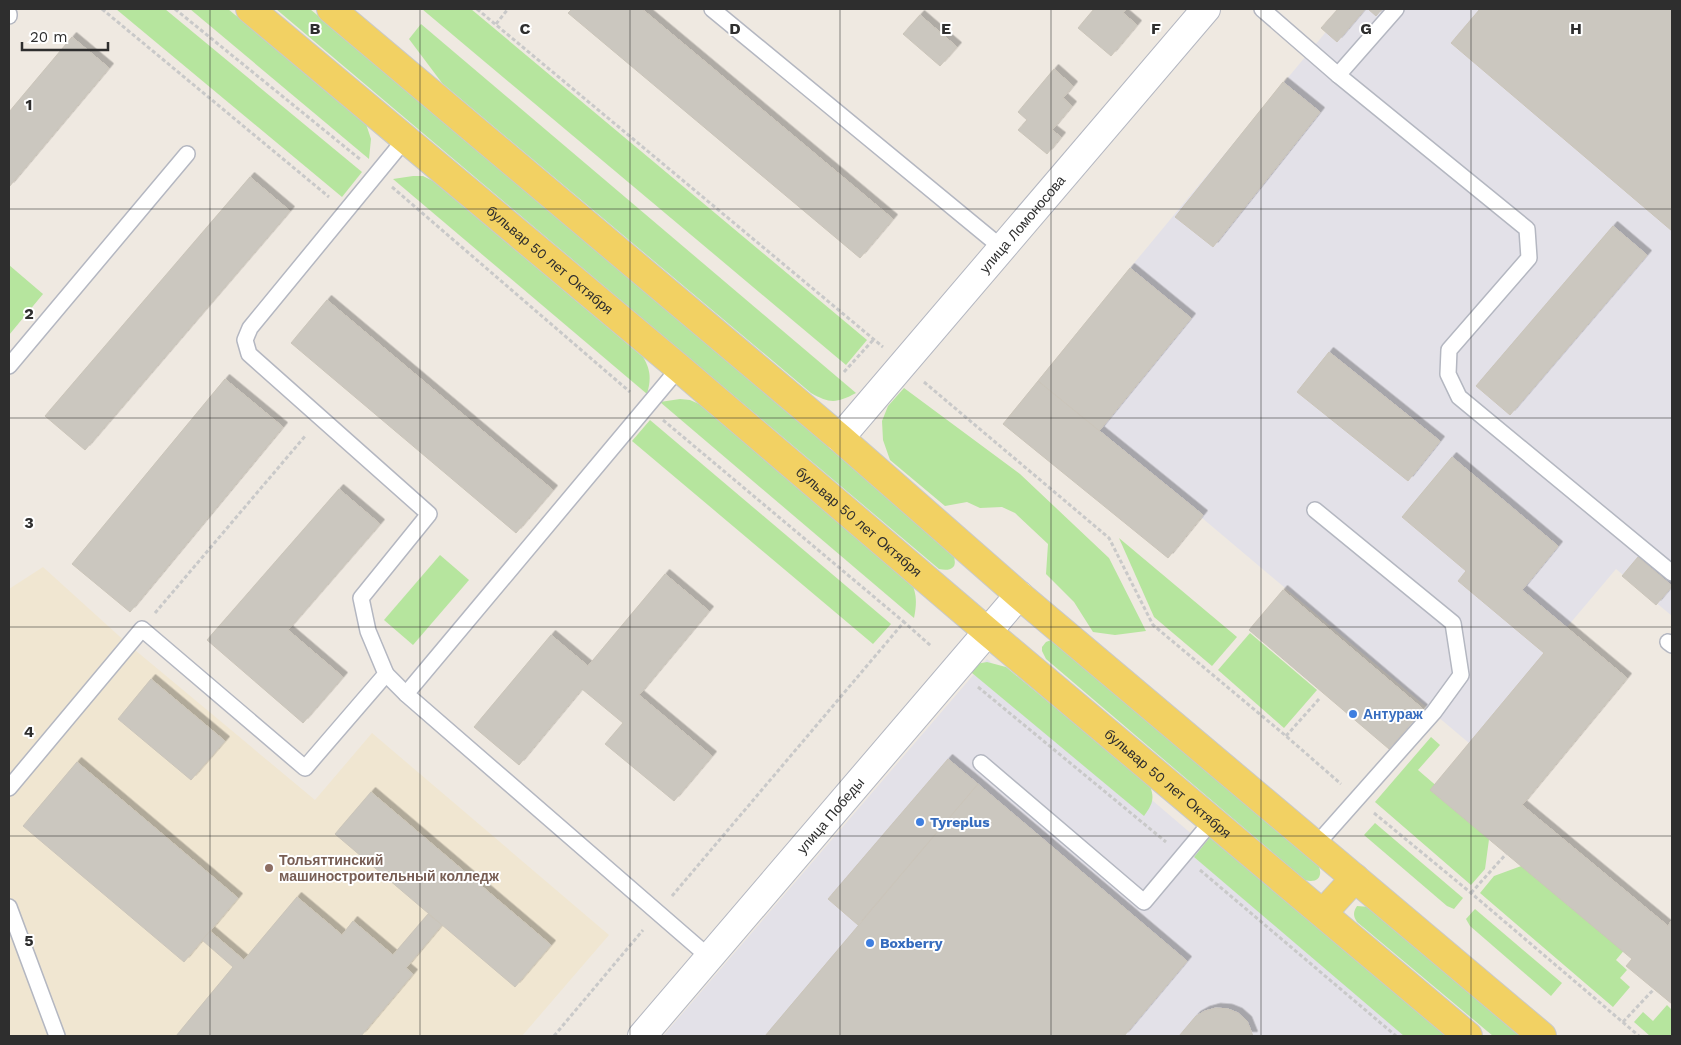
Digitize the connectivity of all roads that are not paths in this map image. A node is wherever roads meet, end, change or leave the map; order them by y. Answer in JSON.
{"nodes":[{"id":1,"x":250,"y":9,"type":"edge"},
{"id":2,"x":332,"y":9,"type":"edge"},
{"id":3,"x":712,"y":9,"type":"edge"},
{"id":4,"x":1206,"y":9,"type":"edge"},
{"id":5,"x":1262,"y":9,"type":"edge"},
{"id":6,"x":1396,"y":9,"type":"edge"},
{"id":7,"x":1338,"y":75,"type":"junction"},
{"id":8,"x":406,"y":138,"type":"junction"},
{"id":9,"x":187,"y":154,"type":"dead end"},
{"id":10,"x":1002,"y":248,"type":"junction"},
{"id":11,"x":9,"y":366,"type":"edge"},
{"id":12,"x":679,"y":368,"type":"junction"},
{"id":13,"x":840,"y":438,"type":"junction"},
{"id":14,"x":1315,"y":510,"type":"dead end"},
{"id":15,"x":1672,"y":573,"type":"edge"},
{"id":16,"x":1020,"y":595,"type":"junction"},
{"id":17,"x":988,"y":632,"type":"junction"},
{"id":18,"x":386,"y":674,"type":"junction"},
{"id":19,"x":406,"y":694,"type":"junction"},
{"id":20,"x":981,"y":763,"type":"dead end"},
{"id":21,"x":9,"y":788,"type":"edge"},
{"id":22,"x":1212,"y":820,"type":"junction"},
{"id":23,"x":1316,"y":845,"type":"junction"},
{"id":24,"x":1355,"y":878,"type":"junction"},
{"id":25,"x":9,"y":907,"type":"edge"},
{"id":26,"x":1322,"y":914,"type":"junction"},
{"id":27,"x":709,"y":957,"type":"junction"},
{"id":28,"x":57,"y":1036,"type":"edge"},
{"id":29,"x":642,"y":1036,"type":"edge"},
{"id":30,"x":1468,"y":1036,"type":"edge"},
{"id":31,"x":1542,"y":1036,"type":"edge"}],
"edges":[{"from":1,"to":8,"type":"main road","name":"бульвар 50 лет Октября"},
{"from":2,"to":13,"type":"main road"},
{"from":3,"to":10,"type":"lane"},
{"from":4,"to":10,"type":"main road","name":"улица Ломоносова"},
{"from":5,"to":7,"type":"lane"},
{"from":6,"to":7,"type":"lane"},
{"from":7,"to":15,"type":"lane"},
{"from":8,"to":12,"type":"main road","name":"бульвар 50 лет Октября"},
{"from":8,"to":18,"type":"lane"},
{"from":9,"to":11,"type":"lane"},
{"from":10,"to":13,"type":"main road","name":"улица Ломоносова"},
{"from":12,"to":17,"type":"main road","name":"бульвар 50 лет Октября"},
{"from":12,"to":19,"type":"lane"},
{"from":13,"to":16,"type":"main road"},
{"from":14,"to":23,"type":"lane"},
{"from":16,"to":17,"type":"main road","name":"улица Победы"},
{"from":16,"to":23,"type":"main road"},
{"from":17,"to":22,"type":"main road","name":"бульвар 50 лет Октября"},
{"from":17,"to":27,"type":"main road","name":"улица Победы"},
{"from":18,"to":19,"type":"lane"},
{"from":18,"to":21,"type":"lane"},
{"from":19,"to":27,"type":"lane"},
{"from":20,"to":22,"type":"lane"},
{"from":22,"to":26,"type":"main road","name":"бульвар 50 лет Октября"},
{"from":23,"to":24,"type":"main road"},
{"from":24,"to":26,"type":"main road"},
{"from":24,"to":31,"type":"main road"},
{"from":25,"to":28,"type":"lane"},
{"from":26,"to":30,"type":"main road","name":"бульвар 50 лет Октября"},
{"from":27,"to":29,"type":"main road","name":"улица Победы"}]}
